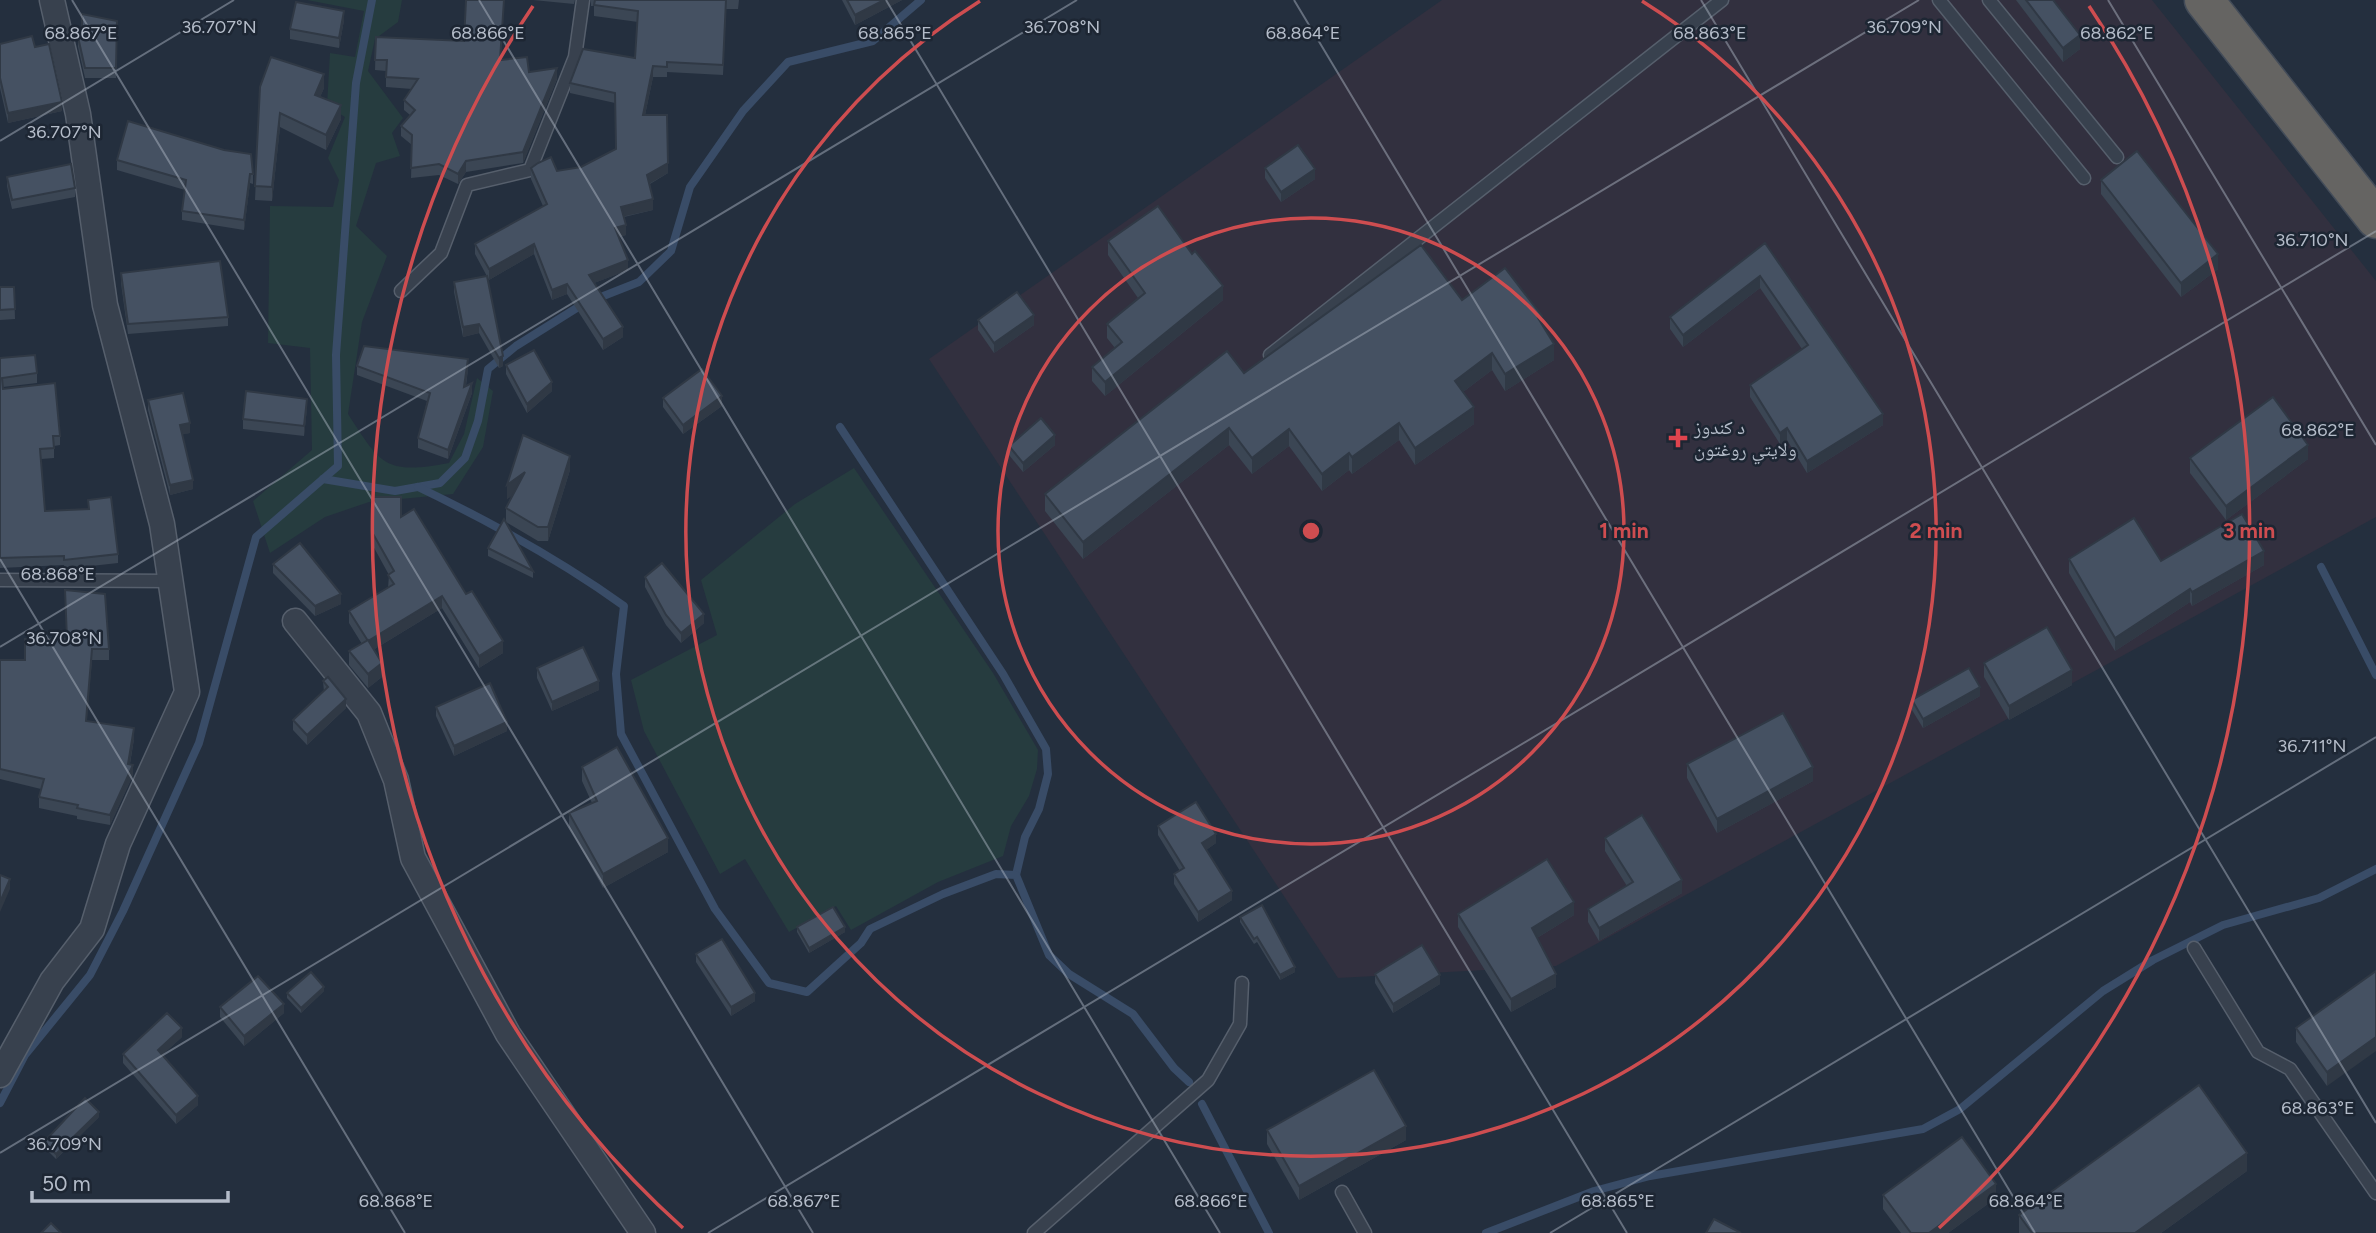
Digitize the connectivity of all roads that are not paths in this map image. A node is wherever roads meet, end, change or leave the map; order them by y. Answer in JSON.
{"nodes":[{"id":1,"x":52,"y":0,"type":"edge"},
{"id":2,"x":583,"y":0,"type":"edge"},
{"id":3,"x":1722,"y":0,"type":"edge"},
{"id":4,"x":1939,"y":0,"type":"edge"},
{"id":5,"x":1989,"y":0,"type":"edge"},
{"id":6,"x":2204,"y":0,"type":"edge"},
{"id":7,"x":2117,"y":156,"type":"dead end"},
{"id":8,"x":2084,"y":178,"type":"dead end"},
{"id":9,"x":2376,"y":219,"type":"edge"},
{"id":10,"x":401,"y":291,"type":"dead end"},
{"id":11,"x":1261,"y":362,"type":"edge"},
{"id":12,"x":0,"y":580,"type":"edge"},
{"id":13,"x":172,"y":581,"type":"junction"},
{"id":14,"x":295,"y":621,"type":"dead end"},
{"id":15,"x":2194,"y":948,"type":"dead end"},
{"id":16,"x":1242,"y":983,"type":"dead end"},
{"id":17,"x":0,"y":1075,"type":"edge"},
{"id":18,"x":1342,"y":1192,"type":"dead end"},
{"id":19,"x":2376,"y":1193,"type":"edge"},
{"id":20,"x":643,"y":1233,"type":"edge"},
{"id":21,"x":1034,"y":1233,"type":"edge"},
{"id":22,"x":1365,"y":1233,"type":"edge"}],
"edges":[{"from":1,"to":13,"type":"street"},
{"from":2,"to":10,"type":"lane"},
{"from":3,"to":11,"type":"lane"},
{"from":4,"to":8,"type":"lane"},
{"from":5,"to":7,"type":"lane"},
{"from":6,"to":9,"type":"highway"},
{"from":12,"to":13,"type":"lane"},
{"from":13,"to":17,"type":"street"},
{"from":14,"to":20,"type":"street"},
{"from":15,"to":19,"type":"lane"},
{"from":16,"to":21,"type":"lane"},
{"from":18,"to":22,"type":"lane"}]}
